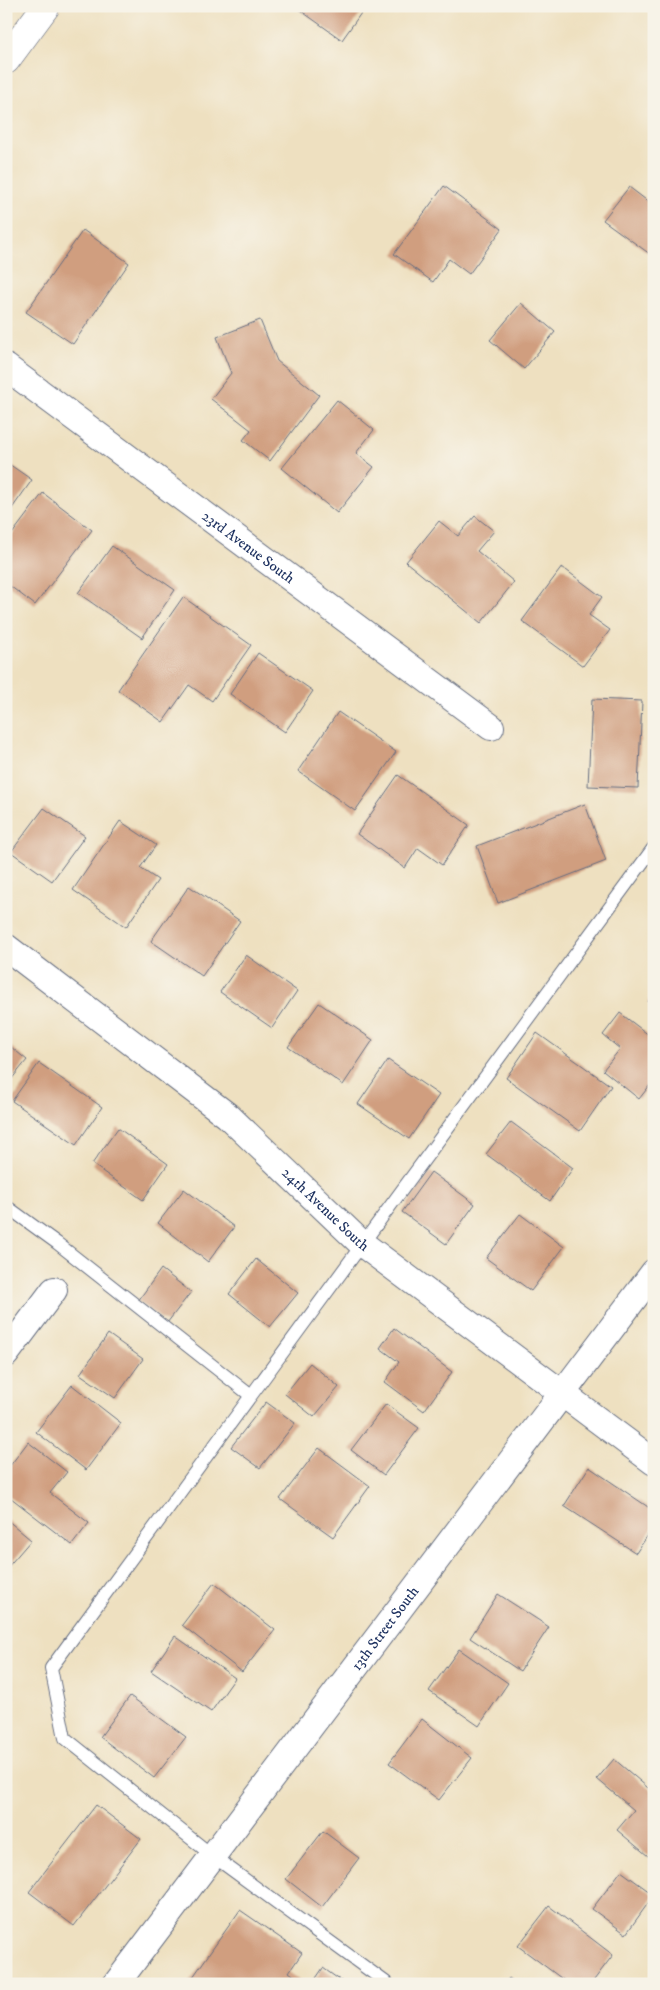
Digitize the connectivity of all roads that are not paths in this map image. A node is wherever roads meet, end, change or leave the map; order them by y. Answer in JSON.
{"nodes":[{"id":1,"x":46,"y":6,"type":"edge"},
{"id":2,"x":6,"y":60,"type":"edge"},
{"id":3,"x":6,"y":367,"type":"edge"},
{"id":4,"x":491,"y":727,"type":"dead end"},
{"id":5,"x":654,"y":847,"type":"edge"},
{"id":6,"x":6,"y":947,"type":"edge"},
{"id":7,"x":6,"y":1206,"type":"edge"},
{"id":8,"x":361,"y":1243,"type":"junction"},
{"id":9,"x":654,"y":1272,"type":"edge"},
{"id":10,"x":54,"y":1290,"type":"dead end"},
{"id":11,"x":6,"y":1354,"type":"edge"},
{"id":12,"x":562,"y":1394,"type":"junction"},
{"id":13,"x":250,"y":1395,"type":"junction"},
{"id":14,"x":654,"y":1462,"type":"edge"},
{"id":15,"x":213,"y":1856,"type":"junction"},
{"id":16,"x":116,"y":1984,"type":"edge"},
{"id":17,"x":388,"y":1984,"type":"edge"}],
"edges":[{"from":1,"to":2,"type":"street"},
{"from":3,"to":4,"type":"street","name":"23rd Avenue South"},
{"from":5,"to":8,"type":"lane"},
{"from":6,"to":8,"type":"street","name":"24th Avenue South"},
{"from":7,"to":13,"type":"lane"},
{"from":8,"to":12,"type":"street","name":"24th Avenue South"},
{"from":8,"to":13,"type":"lane"},
{"from":9,"to":12,"type":"street","name":"13th Street South"},
{"from":10,"to":11,"type":"street"},
{"from":12,"to":14,"type":"street","name":"24th Avenue South"},
{"from":12,"to":15,"type":"street","name":"13th Street South"},
{"from":13,"to":15,"type":"lane"},
{"from":15,"to":16,"type":"street","name":"13th Street South"},
{"from":15,"to":17,"type":"lane"}]}
